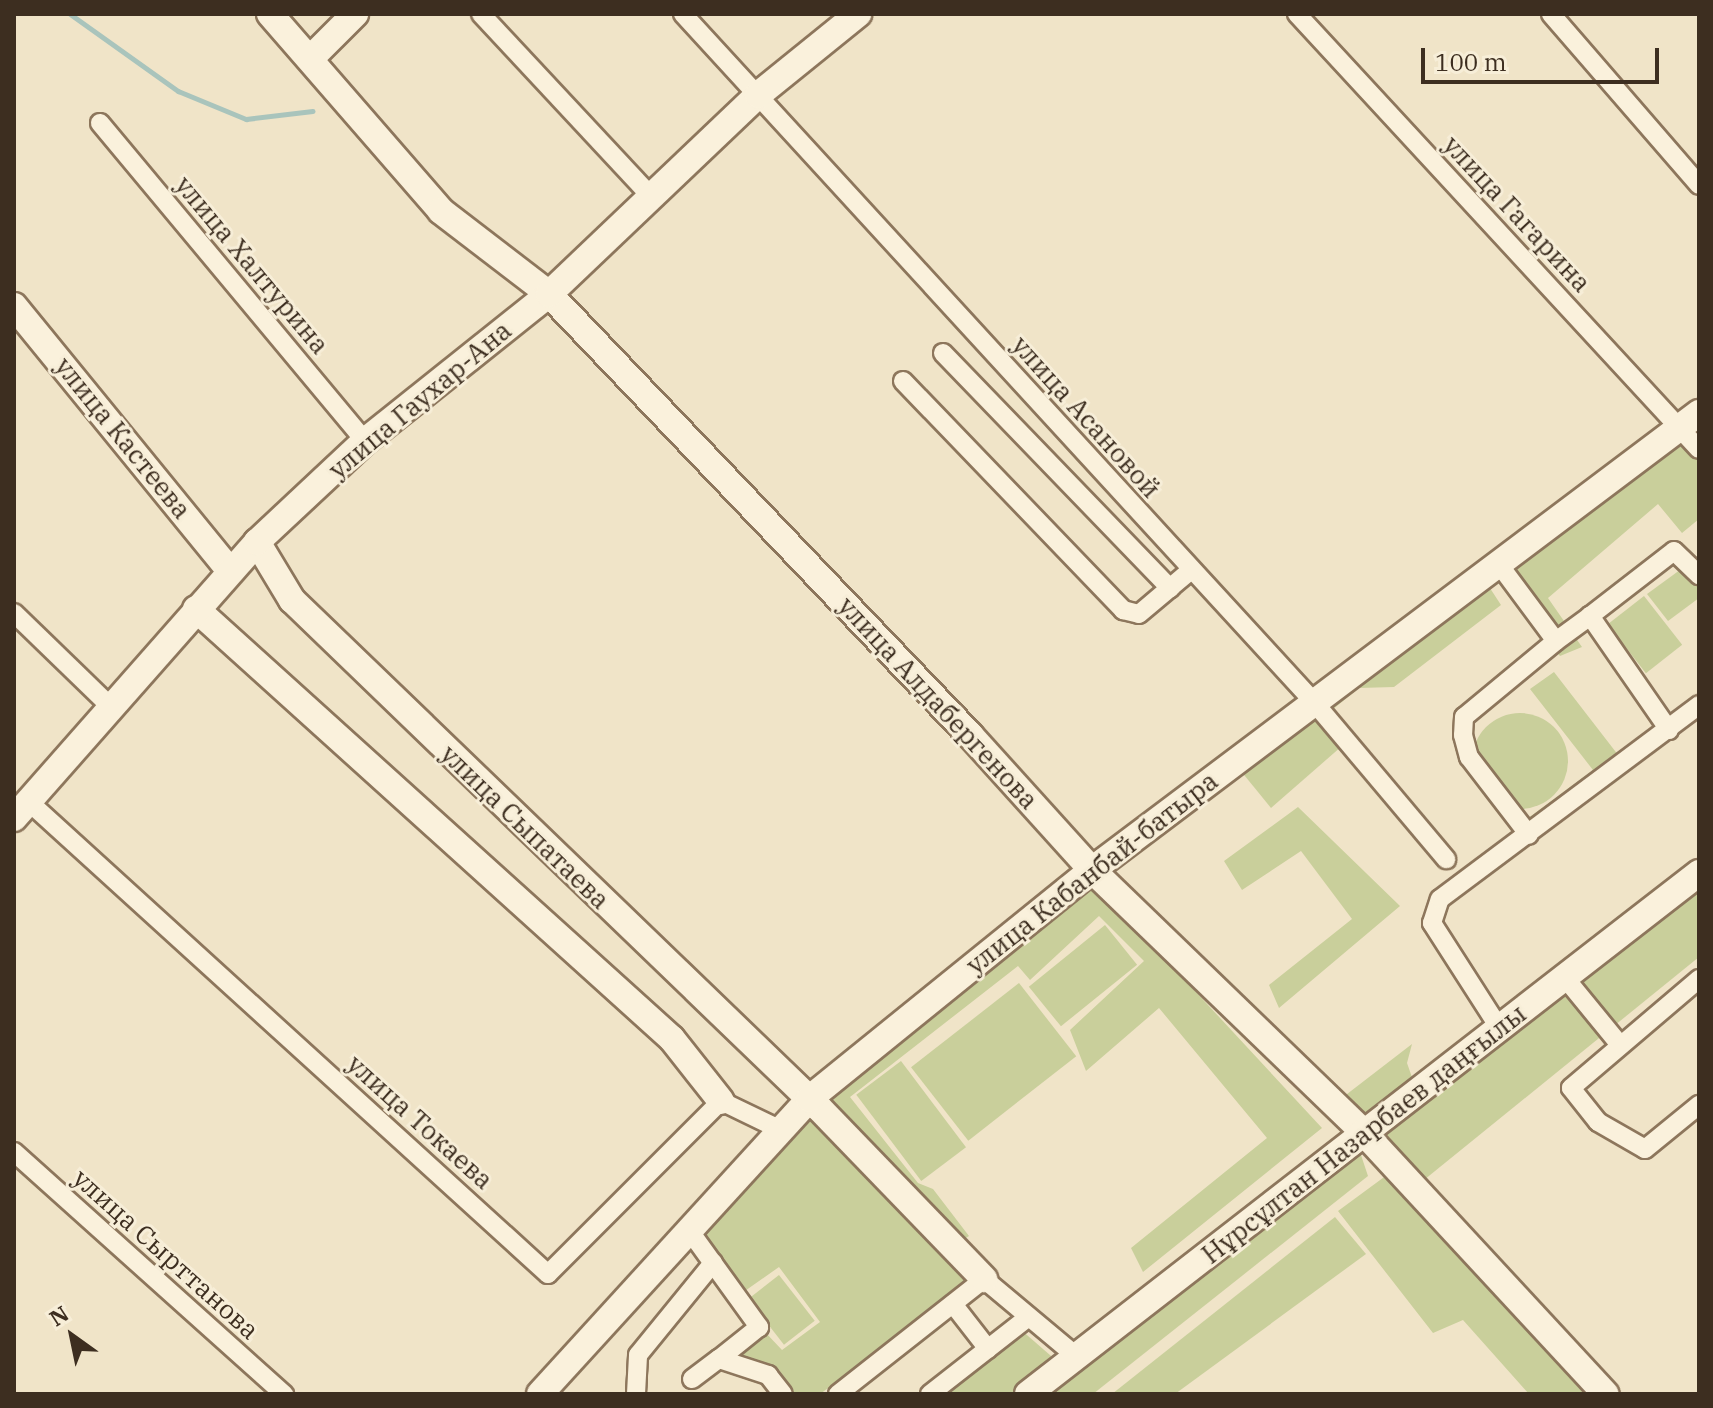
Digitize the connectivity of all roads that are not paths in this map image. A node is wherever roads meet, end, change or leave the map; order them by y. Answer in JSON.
{"nodes":[{"id":1,"x":270,"y":14,"type":"edge"},
{"id":2,"x":355,"y":14,"type":"edge"},
{"id":3,"x":481,"y":14,"type":"edge"},
{"id":4,"x":683,"y":14,"type":"edge"},
{"id":5,"x":858,"y":14,"type":"edge"},
{"id":6,"x":1297,"y":14,"type":"edge"},
{"id":7,"x":1551,"y":14,"type":"edge"},
{"id":8,"x":310,"y":59,"type":"junction"},
{"id":9,"x":758,"y":95,"type":"junction"},
{"id":10,"x":100,"y":123,"type":"dead end"},
{"id":11,"x":1699,"y":185,"type":"edge"},
{"id":12,"x":649,"y":194,"type":"junction"},
{"id":13,"x":549,"y":294,"type":"junction"},
{"id":14,"x":14,"y":306,"type":"edge"},
{"id":15,"x":943,"y":353,"type":"dead end"},
{"id":16,"x":903,"y":381,"type":"dead end"},
{"id":17,"x":1690,"y":421,"type":"edge"},
{"id":18,"x":365,"y":441,"type":"junction"},
{"id":19,"x":1699,"y":449,"type":"edge"},
{"id":20,"x":257,"y":542,"type":"junction"},
{"id":21,"x":1498,"y":563,"type":"junction"},
{"id":22,"x":1191,"y":570,"type":"junction"},
{"id":23,"x":230,"y":571,"type":"junction"},
{"id":24,"x":1699,"y":575,"type":"edge"},
{"id":25,"x":1170,"y":588,"type":"junction"},
{"id":26,"x":196,"y":609,"type":"junction"},
{"id":27,"x":14,"y":613,"type":"edge"},
{"id":28,"x":1590,"y":616,"type":"junction"},
{"id":29,"x":1556,"y":641,"type":"junction"},
{"id":30,"x":1313,"y":701,"type":"junction"},
{"id":31,"x":1699,"y":705,"type":"edge"},
{"id":32,"x":110,"y":706,"type":"junction"},
{"id":33,"x":1669,"y":730,"type":"junction"},
{"id":34,"x":21,"y":809,"type":"edge"},
{"id":35,"x":1529,"y":835,"type":"junction"},
{"id":36,"x":1446,"y":859,"type":"dead end"},
{"id":37,"x":1092,"y":870,"type":"junction"},
{"id":38,"x":1699,"y":873,"type":"edge"},
{"id":39,"x":1566,"y":979,"type":"junction"},
{"id":40,"x":1699,"y":979,"type":"edge"},
{"id":41,"x":1500,"y":1029,"type":"junction"},
{"id":42,"x":1620,"y":1045,"type":"junction"},
{"id":43,"x":809,"y":1099,"type":"junction"},
{"id":44,"x":721,"y":1101,"type":"junction"},
{"id":45,"x":1699,"y":1105,"type":"edge"},
{"id":46,"x":781,"y":1130,"type":"junction"},
{"id":47,"x":1363,"y":1132,"type":"junction"},
{"id":48,"x":14,"y":1152,"type":"edge"},
{"id":49,"x":689,"y":1230,"type":"junction"},
{"id":50,"x":713,"y":1263,"type":"junction"},
{"id":51,"x":984,"y":1279,"type":"junction"},
{"id":52,"x":953,"y":1304,"type":"junction"},
{"id":53,"x":1026,"y":1319,"type":"junction"},
{"id":54,"x":988,"y":1349,"type":"junction"},
{"id":55,"x":1076,"y":1356,"type":"junction"},
{"id":56,"x":719,"y":1359,"type":"junction"},
{"id":57,"x":692,"y":1379,"type":"dead end"},
{"id":58,"x":284,"y":1394,"type":"edge"},
{"id":59,"x":540,"y":1394,"type":"edge"},
{"id":60,"x":636,"y":1394,"type":"edge"},
{"id":61,"x":783,"y":1394,"type":"edge"},
{"id":62,"x":838,"y":1394,"type":"edge"},
{"id":63,"x":930,"y":1394,"type":"edge"},
{"id":64,"x":1028,"y":1394,"type":"edge"},
{"id":65,"x":1606,"y":1394,"type":"edge"}],
"edges":[{"from":1,"to":8,"type":"street","name":"улица Алдабергенова"},
{"from":2,"to":8,"type":"street"},
{"from":3,"to":12,"type":"street"},
{"from":4,"to":9,"type":"street","name":"улица Асановой"},
{"from":5,"to":9,"type":"street","name":"улица Гаухар-Ана"},
{"from":6,"to":17,"type":"street","name":"улица Гагарина"},
{"from":7,"to":11,"type":"street"},
{"from":8,"to":13,"type":"street","name":"улица Алдабергенова"},
{"from":9,"to":12,"type":"street","name":"улица Гаухар-Ана"},
{"from":9,"to":22,"type":"street","name":"улица Асановой"},
{"from":10,"to":18,"type":"street","name":"улица Халтурина"},
{"from":12,"to":13,"type":"street","name":"улица Гаухар-Ана"},
{"from":13,"to":18,"type":"street","name":"улица Гаухар-Ана"},
{"from":13,"to":37,"type":"street","name":"улица Алдабергенова"},
{"from":14,"to":23,"type":"street","name":"улица Кастеева"},
{"from":15,"to":25,"type":"street"},
{"from":16,"to":25,"type":"street"},
{"from":17,"to":19,"type":"street","name":"улица Гагарина"},
{"from":17,"to":21,"type":"street","name":"улица Кабанбай-батыра"},
{"from":18,"to":20,"type":"street","name":"улица Гаухар-Ана"},
{"from":20,"to":23,"type":"street","name":"улица Гаухар-Ана"},
{"from":20,"to":43,"type":"street","name":"улица Сыпатаева"},
{"from":21,"to":29,"type":"street"},
{"from":21,"to":30,"type":"street","name":"улица Кабанбай-батыра"},
{"from":22,"to":25,"type":"street"},
{"from":22,"to":30,"type":"street","name":"улица Асановой"},
{"from":23,"to":26,"type":"street","name":"улица Гаухар-Ана"},
{"from":24,"to":28,"type":"street"},
{"from":26,"to":32,"type":"street","name":"улица Гаухар-Ана"},
{"from":26,"to":44,"type":"street"},
{"from":27,"to":32,"type":"street"},
{"from":28,"to":29,"type":"street"},
{"from":28,"to":33,"type":"street"},
{"from":29,"to":35,"type":"street"},
{"from":30,"to":36,"type":"street","name":"улица Асановой"},
{"from":30,"to":37,"type":"street","name":"улица Кабанбай-батыра"},
{"from":31,"to":33,"type":"street"},
{"from":32,"to":34,"type":"street","name":"улица Гаухар-Ана"},
{"from":33,"to":35,"type":"street"},
{"from":34,"to":44,"type":"street","name":"улица Токаева"},
{"from":35,"to":41,"type":"street"},
{"from":37,"to":43,"type":"street","name":"улица Кабанбай-батыра"},
{"from":37,"to":47,"type":"street","name":"улица Алдабергенова"},
{"from":38,"to":39,"type":"street","name":"Нұрсұлтан Назарбаев даңғылы"},
{"from":39,"to":41,"type":"street","name":"Нұрсұлтан Назарбаев даңғылы"},
{"from":39,"to":42,"type":"street"},
{"from":40,"to":42,"type":"street"},
{"from":41,"to":47,"type":"street","name":"Нұрсұлтан Назарбаев даңғылы"},
{"from":42,"to":45,"type":"street"},
{"from":43,"to":46,"type":"street","name":"улица Кабанбай-батыра"},
{"from":43,"to":51,"type":"street","name":"улица Сыпатаева"},
{"from":44,"to":46,"type":"street"},
{"from":46,"to":49,"type":"street","name":"улица Кабанбай-батыра"},
{"from":47,"to":55,"type":"street","name":"Нұрсұлтан Назарбаев даңғылы"},
{"from":47,"to":65,"type":"street","name":"улица Алдабергенова"},
{"from":48,"to":58,"type":"street","name":"улица Сырттанова"},
{"from":49,"to":50,"type":"street"},
{"from":49,"to":59,"type":"street","name":"улица Кабанбай-батыра"},
{"from":50,"to":56,"type":"street"},
{"from":50,"to":60,"type":"street"},
{"from":51,"to":52,"type":"street"},
{"from":51,"to":53,"type":"street"},
{"from":52,"to":54,"type":"street"},
{"from":52,"to":62,"type":"street"},
{"from":53,"to":54,"type":"street"},
{"from":53,"to":55,"type":"street"},
{"from":54,"to":63,"type":"street"},
{"from":55,"to":64,"type":"street","name":"Нұрсұлтан Назарбаев даңғылы"},
{"from":56,"to":57,"type":"street"},
{"from":56,"to":61,"type":"street"}]}
